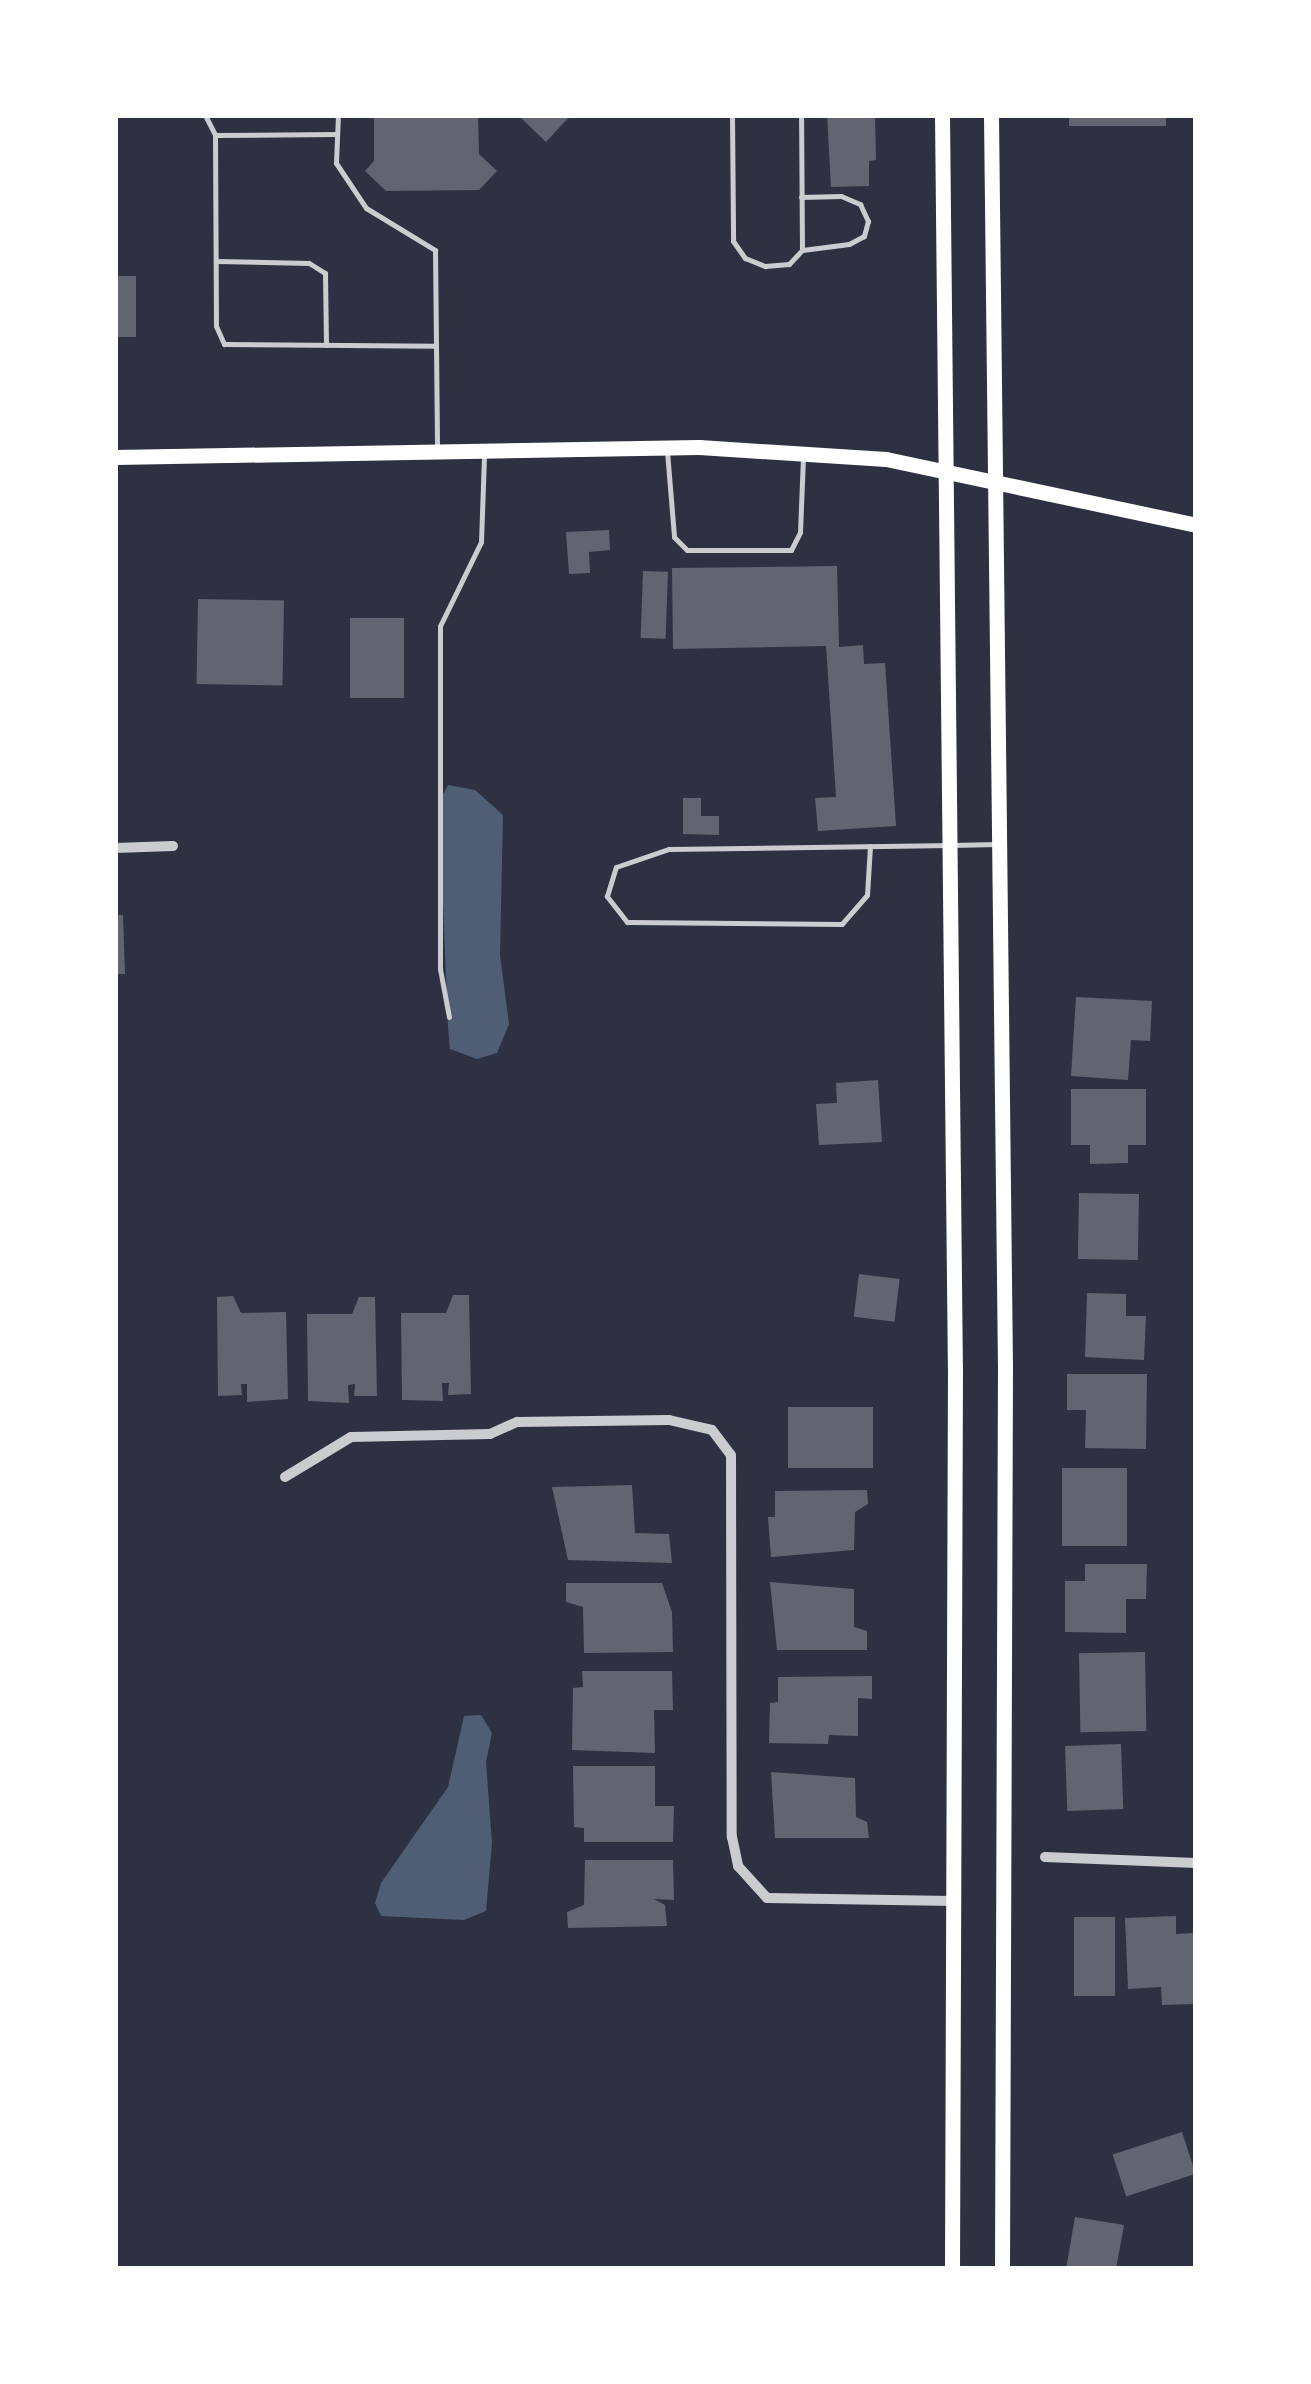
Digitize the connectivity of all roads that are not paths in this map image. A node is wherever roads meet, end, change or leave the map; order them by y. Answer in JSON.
{"nodes":[{"id":1,"x":204,"y":115,"type":"edge"},
{"id":2,"x":338,"y":115,"type":"edge"},
{"id":3,"x":732,"y":115,"type":"edge"},
{"id":4,"x":800,"y":115,"type":"edge"},
{"id":5,"x":942,"y":115,"type":"edge"},
{"id":6,"x":991,"y":115,"type":"edge"},
{"id":7,"x":337,"y":134,"type":"junction"},
{"id":8,"x":215,"y":135,"type":"junction"},
{"id":9,"x":801,"y":197,"type":"junction"},
{"id":10,"x":802,"y":250,"type":"junction"},
{"id":11,"x":216,"y":261,"type":"junction"},
{"id":12,"x":326,"y":345,"type":"junction"},
{"id":13,"x":436,"y":346,"type":"junction"},
{"id":14,"x":666,"y":448,"type":"junction"},
{"id":15,"x":484,"y":452,"type":"junction"},
{"id":16,"x":437,"y":453,"type":"junction"},
{"id":17,"x":803,"y":454,"type":"junction"},
{"id":18,"x":115,"y":456,"type":"edge"},
{"id":19,"x":948,"y":473,"type":"junction"},
{"id":20,"x":996,"y":485,"type":"junction"},
{"id":21,"x":1196,"y":526,"type":"edge"},
{"id":22,"x":951,"y":844,"type":"junction"},
{"id":23,"x":1000,"y":844,"type":"junction"},
{"id":24,"x":173,"y":846,"type":"dead end"},
{"id":25,"x":870,"y":846,"type":"junction"},
{"id":26,"x":115,"y":848,"type":"edge"},
{"id":27,"x":449,"y":1017,"type":"dead end"},
{"id":28,"x":285,"y":1477,"type":"dead end"},
{"id":29,"x":1045,"y":1857,"type":"dead end"},
{"id":30,"x":1196,"y":1863,"type":"edge"},
{"id":31,"x":954,"y":1901,"type":"junction"},
{"id":32,"x":952,"y":2269,"type":"edge"},
{"id":33,"x":1002,"y":2269,"type":"edge"}],
"edges":[{"from":1,"to":8,"type":"lane"},
{"from":2,"to":7,"type":"lane"},
{"from":3,"to":10,"type":"lane"},
{"from":4,"to":9,"type":"lane"},
{"from":5,"to":19,"type":"main road"},
{"from":6,"to":20,"type":"main road"},
{"from":7,"to":8,"type":"lane"},
{"from":7,"to":13,"type":"lane"},
{"from":8,"to":11,"type":"lane"},
{"from":9,"to":10,"type":"lane"},
{"from":9,"to":10,"type":"lane"},
{"from":11,"to":12,"type":"lane"},
{"from":11,"to":12,"type":"lane"},
{"from":12,"to":13,"type":"lane"},
{"from":13,"to":16,"type":"lane"},
{"from":14,"to":15,"type":"main road"},
{"from":14,"to":17,"type":"main road"},
{"from":14,"to":17,"type":"lane"},
{"from":15,"to":16,"type":"main road"},
{"from":15,"to":27,"type":"lane"},
{"from":16,"to":18,"type":"main road"},
{"from":17,"to":19,"type":"main road"},
{"from":19,"to":20,"type":"main road"},
{"from":19,"to":22,"type":"main road"},
{"from":20,"to":21,"type":"main road"},
{"from":20,"to":23,"type":"main road"},
{"from":22,"to":23,"type":"lane"},
{"from":22,"to":25,"type":"lane"},
{"from":22,"to":31,"type":"main road"},
{"from":23,"to":33,"type":"main road"},
{"from":24,"to":26,"type":"street"},
{"from":25,"to":25,"type":"lane"},
{"from":28,"to":31,"type":"street"},
{"from":29,"to":30,"type":"street"},
{"from":31,"to":32,"type":"main road"}]}
